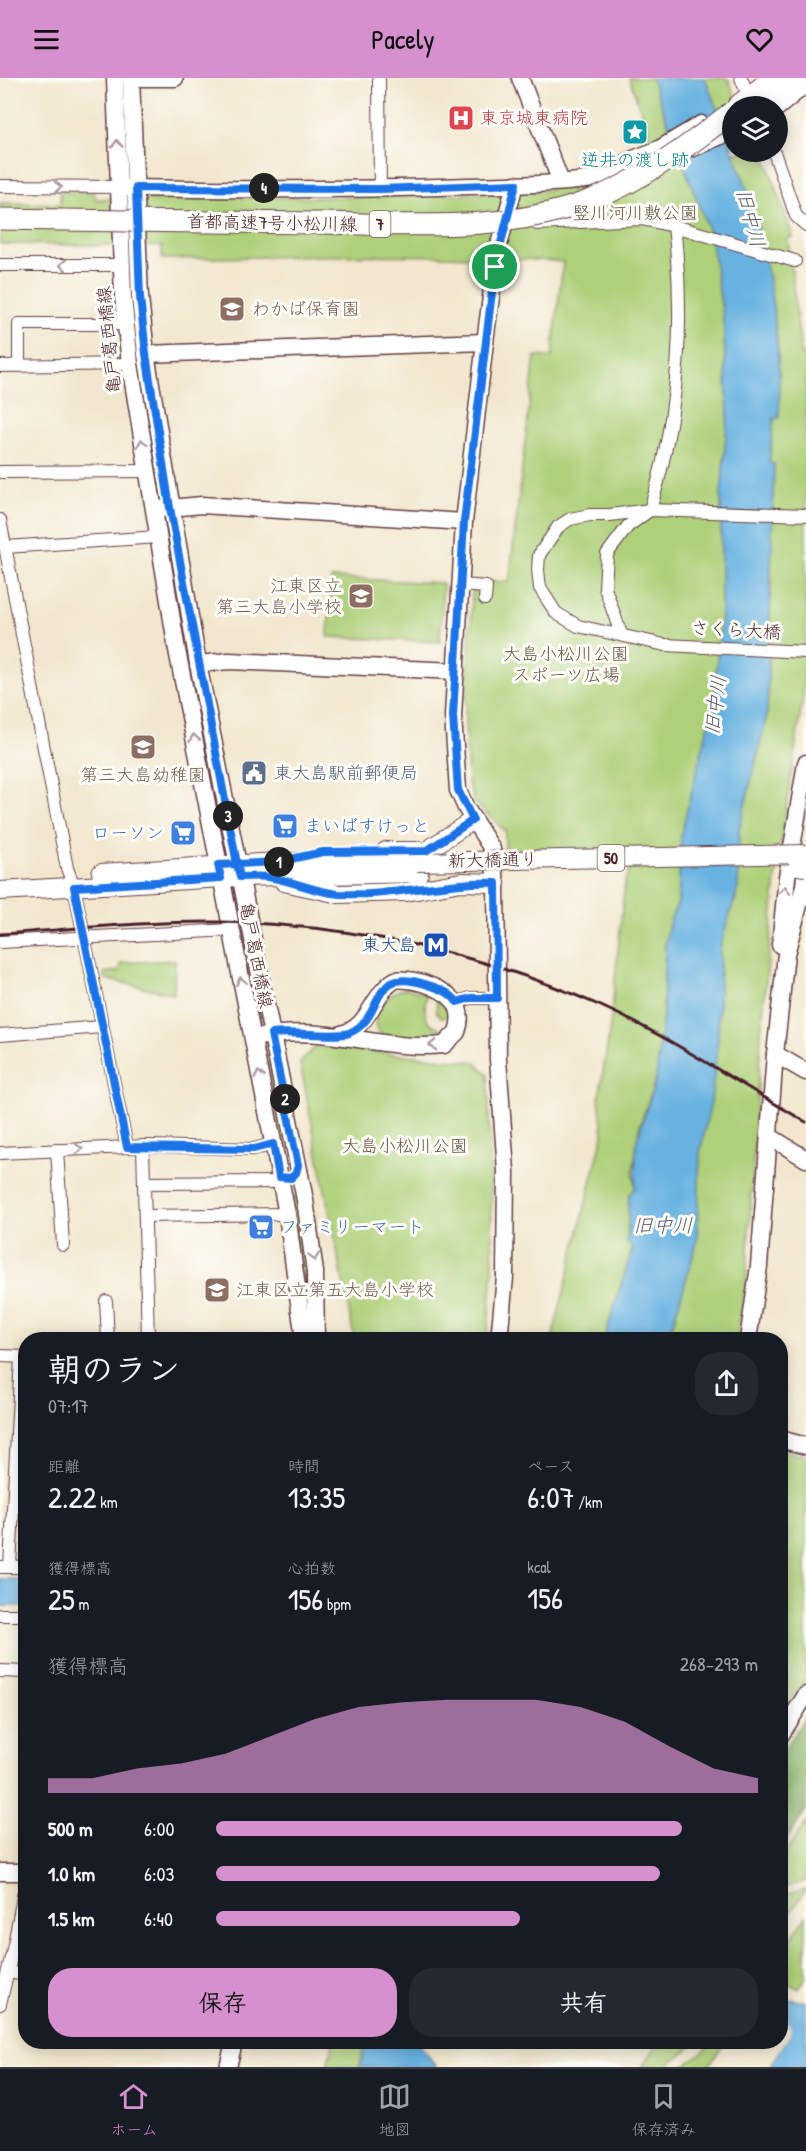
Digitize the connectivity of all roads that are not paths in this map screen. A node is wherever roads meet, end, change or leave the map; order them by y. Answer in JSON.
{"nodes":[{"id":1,"x":115,"y":78,"type":"edge"},
{"id":2,"x":133,"y":78,"type":"edge"},
{"id":3,"x":176,"y":78,"type":"edge"},
{"id":4,"x":379,"y":78,"type":"edge"},
{"id":5,"x":520,"y":78,"type":"edge"},
{"id":6,"x":761,"y":78,"type":"edge"},
{"id":7,"x":774,"y":78,"type":"edge"},
{"id":8,"x":795,"y":78,"type":"edge"},
{"id":9,"x":806,"y":84,"type":"edge"},
{"id":10,"x":742,"y":92,"type":"edge"},
{"id":11,"x":772,"y":96,"type":"edge"},
{"id":12,"x":788,"y":99,"type":"edge"},
{"id":13,"x":722,"y":119,"type":"edge"},
{"id":14,"x":722,"y":134,"type":"edge"},
{"id":15,"x":722,"y":137,"type":"edge"},
{"id":16,"x":645,"y":161,"type":"junction"},
{"id":17,"x":777,"y":162,"type":"edge"},
{"id":18,"x":561,"y":182,"type":"junction"},
{"id":19,"x":516,"y":184,"type":"junction"},
{"id":20,"x":0,"y":186,"type":"edge"},
{"id":21,"x":119,"y":187,"type":"junction"},
{"id":22,"x":136,"y":188,"type":"junction"},
{"id":23,"x":380,"y":189,"type":"junction"},
{"id":24,"x":0,"y":219,"type":"edge"},
{"id":25,"x":520,"y":225,"type":"dead end"},
{"id":26,"x":806,"y":225,"type":"edge"},
{"id":27,"x":674,"y":226,"type":"junction"},
{"id":28,"x":0,"y":232,"type":"edge"},
{"id":29,"x":795,"y":261,"type":"dead end"},
{"id":30,"x":0,"y":265,"type":"edge"},
{"id":31,"x":121,"y":265,"type":"junction"},
{"id":32,"x":125,"y":324,"type":"junction"},
{"id":33,"x":485,"y":342,"type":"junction"},
{"id":34,"x":146,"y":354,"type":"junction"},
{"id":35,"x":130,"y":364,"type":"junction"},
{"id":36,"x":0,"y":366,"type":"edge"},
{"id":37,"x":19,"y":366,"type":"junction"},
{"id":38,"x":147,"y":471,"type":"junction"},
{"id":39,"x":0,"y":472,"type":"edge"},
{"id":40,"x":162,"y":509,"type":"junction"},
{"id":41,"x":650,"y":510,"type":"junction"},
{"id":42,"x":806,"y":516,"type":"edge"},
{"id":43,"x":0,"y":520,"type":"edge"},
{"id":44,"x":464,"y":522,"type":"junction"},
{"id":45,"x":159,"y":537,"type":"junction"},
{"id":46,"x":5,"y":547,"type":"junction"},
{"id":47,"x":460,"y":585,"type":"junction"},
{"id":48,"x":485,"y":599,"type":"dead end"},
{"id":49,"x":621,"y":634,"type":"junction"},
{"id":50,"x":806,"y":652,"type":"edge"},
{"id":51,"x":198,"y":664,"type":"junction"},
{"id":52,"x":456,"y":671,"type":"junction"},
{"id":53,"x":806,"y":763,"type":"edge"},
{"id":54,"x":473,"y":820,"type":"junction"},
{"id":55,"x":804,"y":861,"type":"edge"},
{"id":56,"x":272,"y":869,"type":"junction"},
{"id":57,"x":238,"y":871,"type":"junction"},
{"id":58,"x":219,"y":872,"type":"junction"},
{"id":59,"x":0,"y":880,"type":"edge"},
{"id":60,"x":72,"y":881,"type":"junction"},
{"id":61,"x":496,"y":883,"type":"junction"},
{"id":62,"x":0,"y":891,"type":"edge"},
{"id":63,"x":231,"y":930,"type":"junction"},
{"id":64,"x":84,"y":937,"type":"junction"},
{"id":65,"x":0,"y":942,"type":"edge"},
{"id":66,"x":497,"y":998,"type":"junction"},
{"id":67,"x":457,"y":1002,"type":"junction"},
{"id":68,"x":374,"y":1005,"type":"junction"},
{"id":69,"x":102,"y":1027,"type":"junction"},
{"id":70,"x":271,"y":1034,"type":"junction"},
{"id":71,"x":341,"y":1034,"type":"junction"},
{"id":72,"x":0,"y":1035,"type":"edge"},
{"id":73,"x":252,"y":1038,"type":"junction"},
{"id":74,"x":392,"y":1043,"type":"junction"},
{"id":75,"x":775,"y":1053,"type":"junction"},
{"id":76,"x":806,"y":1072,"type":"edge"},
{"id":77,"x":769,"y":1136,"type":"junction"},
{"id":78,"x":273,"y":1144,"type":"junction"},
{"id":79,"x":143,"y":1146,"type":"junction"},
{"id":80,"x":127,"y":1147,"type":"junction"},
{"id":81,"x":57,"y":1150,"type":"junction"},
{"id":82,"x":0,"y":1153,"type":"edge"},
{"id":83,"x":806,"y":1160,"type":"edge"},
{"id":84,"x":298,"y":1165,"type":"junction"},
{"id":85,"x":144,"y":1183,"type":"junction"},
{"id":86,"x":281,"y":1185,"type":"junction"},
{"id":87,"x":305,"y":1200,"type":"junction"},
{"id":88,"x":287,"y":1214,"type":"junction"},
{"id":89,"x":145,"y":1216,"type":"junction"},
{"id":90,"x":63,"y":1245,"type":"dead end"},
{"id":91,"x":106,"y":1301,"type":"dead end"},
{"id":92,"x":108,"y":1332,"type":"edge"},
{"id":93,"x":148,"y":1332,"type":"edge"},
{"id":94,"x":303,"y":1332,"type":"edge"},
{"id":95,"x":316,"y":1332,"type":"edge"},
{"id":96,"x":499,"y":1332,"type":"edge"},
{"id":97,"x":749,"y":1332,"type":"edge"},
{"id":98,"x":0,"y":1356,"type":"edge"},
{"id":99,"x":18,"y":1357,"type":"edge"},
{"id":100,"x":788,"y":1441,"type":"edge"},
{"id":101,"x":806,"y":1446,"type":"edge"},
{"id":102,"x":18,"y":1489,"type":"edge"},
{"id":103,"x":5,"y":1567,"type":"edge"},
{"id":104,"x":18,"y":1615,"type":"edge"},
{"id":105,"x":0,"y":1616,"type":"edge"},
{"id":106,"x":0,"y":1671,"type":"edge"},
{"id":107,"x":18,"y":1672,"type":"edge"},
{"id":108,"x":806,"y":1695,"type":"edge"},
{"id":109,"x":788,"y":1723,"type":"edge"},
{"id":110,"x":0,"y":1872,"type":"edge"},
{"id":111,"x":18,"y":1872,"type":"edge"},
{"id":112,"x":18,"y":1923,"type":"edge"},
{"id":113,"x":0,"y":1944,"type":"edge"},
{"id":114,"x":14,"y":1945,"type":"junction"},
{"id":115,"x":8,"y":1972,"type":"junction"},
{"id":116,"x":18,"y":1974,"type":"edge"},
{"id":117,"x":0,"y":2004,"type":"edge"},
{"id":118,"x":232,"y":2049,"type":"edge"},
{"id":119,"x":228,"y":2067,"type":"edge"}],
"edges":[{"from":21,"to":1,"type":"street","name":"亀戸葛西橋線","one_way":true},
{"from":2,"to":3,"type":"street"},
{"from":2,"to":22,"type":"street","name":"亀戸葛西橋線"},
{"from":4,"to":23,"type":"street"},
{"from":5,"to":18,"type":"street"},
{"from":6,"to":10,"type":"street"},
{"from":7,"to":10,"type":"highway"},
{"from":8,"to":11,"type":"highway"},
{"from":9,"to":12,"type":"street"},
{"from":10,"to":16,"type":"street"},
{"from":13,"to":24,"type":"highway","name":"首都高速7号小松川線","number":"7","bridge":true},
{"from":14,"to":16,"type":"street","bridge":true},
{"from":15,"to":28,"type":"highway","name":"首都高速7号小松川線","number":"7"},
{"from":16,"to":18,"type":"street"},
{"from":17,"to":26,"type":"street"},
{"from":18,"to":19,"type":"street"},
{"from":19,"to":23,"type":"street"},
{"from":19,"to":33,"type":"street"},
{"from":20,"to":21,"type":"street","one_way":true},
{"from":21,"to":22,"type":"street"},
{"from":21,"to":31,"type":"street","name":"亀戸葛西橋線"},
{"from":22,"to":23,"type":"street"},
{"from":22,"to":34,"type":"street","name":"亀戸葛西橋線"},
{"from":25,"to":27,"type":"street"},
{"from":27,"to":29,"type":"street"},
{"from":27,"to":41,"type":"street"},
{"from":31,"to":30,"type":"street","one_way":true},
{"from":31,"to":32,"type":"street","name":"亀戸葛西橋線"},
{"from":32,"to":35,"type":"street","name":"亀戸葛西橋線"},
{"from":32,"to":37,"type":"street"},
{"from":33,"to":34,"type":"street"},
{"from":33,"to":44,"type":"street"},
{"from":34,"to":40,"type":"street","name":"亀戸葛西橋線"},
{"from":35,"to":37,"type":"street"},
{"from":38,"to":35,"type":"street","name":"亀戸葛西橋線","one_way":true},
{"from":36,"to":37,"type":"street"},
{"from":38,"to":39,"type":"street"},
{"from":38,"to":40,"type":"street","name":"亀戸葛西橋線"},
{"from":40,"to":44,"type":"street"},
{"from":40,"to":45,"type":"street","name":"亀戸葛西橋線"},
{"from":40,"to":51,"type":"street","name":"亀戸葛西橋線"},
{"from":41,"to":42,"type":"street","name":"さくら大橋"},
{"from":41,"to":49,"type":"street"},
{"from":41,"to":49,"type":"street","name":"さくら大橋"},
{"from":43,"to":46,"type":"street"},
{"from":44,"to":47,"type":"street"},
{"from":45,"to":46,"type":"street"},
{"from":58,"to":45,"type":"street","name":"亀戸葛西橋線","one_way":true},
{"from":46,"to":60,"type":"street"},
{"from":47,"to":48,"type":"street"},
{"from":47,"to":52,"type":"street"},
{"from":49,"to":50,"type":"street","name":"さくら大橋"},
{"from":51,"to":52,"type":"street"},
{"from":51,"to":57,"type":"street","name":"亀戸葛西橋線"},
{"from":52,"to":54,"type":"street"},
{"from":75,"to":53,"type":"street","one_way":true},
{"from":54,"to":56,"type":"main road"},
{"from":54,"to":61,"type":"street"},
{"from":55,"to":56,"type":"main road","name":"新大橋通り","number":"50","bridge":true},
{"from":55,"to":75,"type":"street"},
{"from":56,"to":57,"type":"main road","name":"新大橋通り","number":"50"},
{"from":56,"to":61,"type":"main road"},
{"from":57,"to":58,"type":"main road","name":"新大橋通り","number":"50"},
{"from":57,"to":70,"type":"street","name":"亀戸葛西橋線"},
{"from":58,"to":60,"type":"main road","name":"新大橋通り","number":"50"},
{"from":58,"to":63,"type":"street","name":"亀戸葛西橋線"},
{"from":59,"to":60,"type":"main road","name":"新大橋通り","number":"50"},
{"from":60,"to":62,"type":"main road","name":"新大橋通り","number":"50"},
{"from":60,"to":64,"type":"street"},
{"from":61,"to":66,"type":"street"},
{"from":63,"to":64,"type":"street"},
{"from":73,"to":63,"type":"street","name":"亀戸葛西橋線","one_way":true},
{"from":64,"to":65,"type":"street"},
{"from":64,"to":69,"type":"street"},
{"from":66,"to":67,"type":"street"},
{"from":66,"to":96,"type":"street"},
{"from":67,"to":68,"type":"street"},
{"from":67,"to":74,"type":"street","one_way":true},
{"from":68,"to":71,"type":"street"},
{"from":68,"to":74,"type":"street"},
{"from":69,"to":72,"type":"street"},
{"from":69,"to":80,"type":"street"},
{"from":70,"to":71,"type":"street"},
{"from":70,"to":73,"type":"street"},
{"from":70,"to":84,"type":"street","name":"亀戸葛西橋線"},
{"from":71,"to":74,"type":"street"},
{"from":78,"to":73,"type":"street","name":"亀戸葛西橋線","one_way":true},
{"from":75,"to":76,"type":"street"},
{"from":75,"to":77,"type":"street"},
{"from":77,"to":83,"type":"street"},
{"from":77,"to":97,"type":"street"},
{"from":78,"to":79,"type":"street"},
{"from":78,"to":86,"type":"street","name":"亀戸葛西橋線"},
{"from":79,"to":80,"type":"street"},
{"from":79,"to":85,"type":"street"},
{"from":81,"to":80,"type":"street","one_way":true},
{"from":81,"to":82,"type":"street"},
{"from":81,"to":90,"type":"street"},
{"from":84,"to":86,"type":"street"},
{"from":84,"to":87,"type":"street","name":"亀戸葛西橋線"},
{"from":85,"to":86,"type":"street"},
{"from":85,"to":89,"type":"street"},
{"from":86,"to":87,"type":"street"},
{"from":86,"to":88,"type":"street","name":"亀戸葛西橋線"},
{"from":87,"to":95,"type":"street","name":"亀戸葛西橋線","one_way":true},
{"from":88,"to":89,"type":"street"},
{"from":88,"to":94,"type":"street","name":"亀戸葛西橋線"},
{"from":89,"to":93,"type":"street"},
{"from":91,"to":92,"type":"street"},
{"from":98,"to":99,"type":"street"},
{"from":100,"to":101,"type":"street"},
{"from":102,"to":103,"type":"street"},
{"from":104,"to":105,"type":"street"},
{"from":106,"to":107,"type":"street"},
{"from":108,"to":109,"type":"street"},
{"from":110,"to":111,"type":"street"},
{"from":112,"to":114,"type":"street"},
{"from":113,"to":114,"type":"street"},
{"from":114,"to":115,"type":"street"},
{"from":115,"to":116,"type":"street"},
{"from":115,"to":117,"type":"street"},
{"from":118,"to":119,"type":"street"}]}
